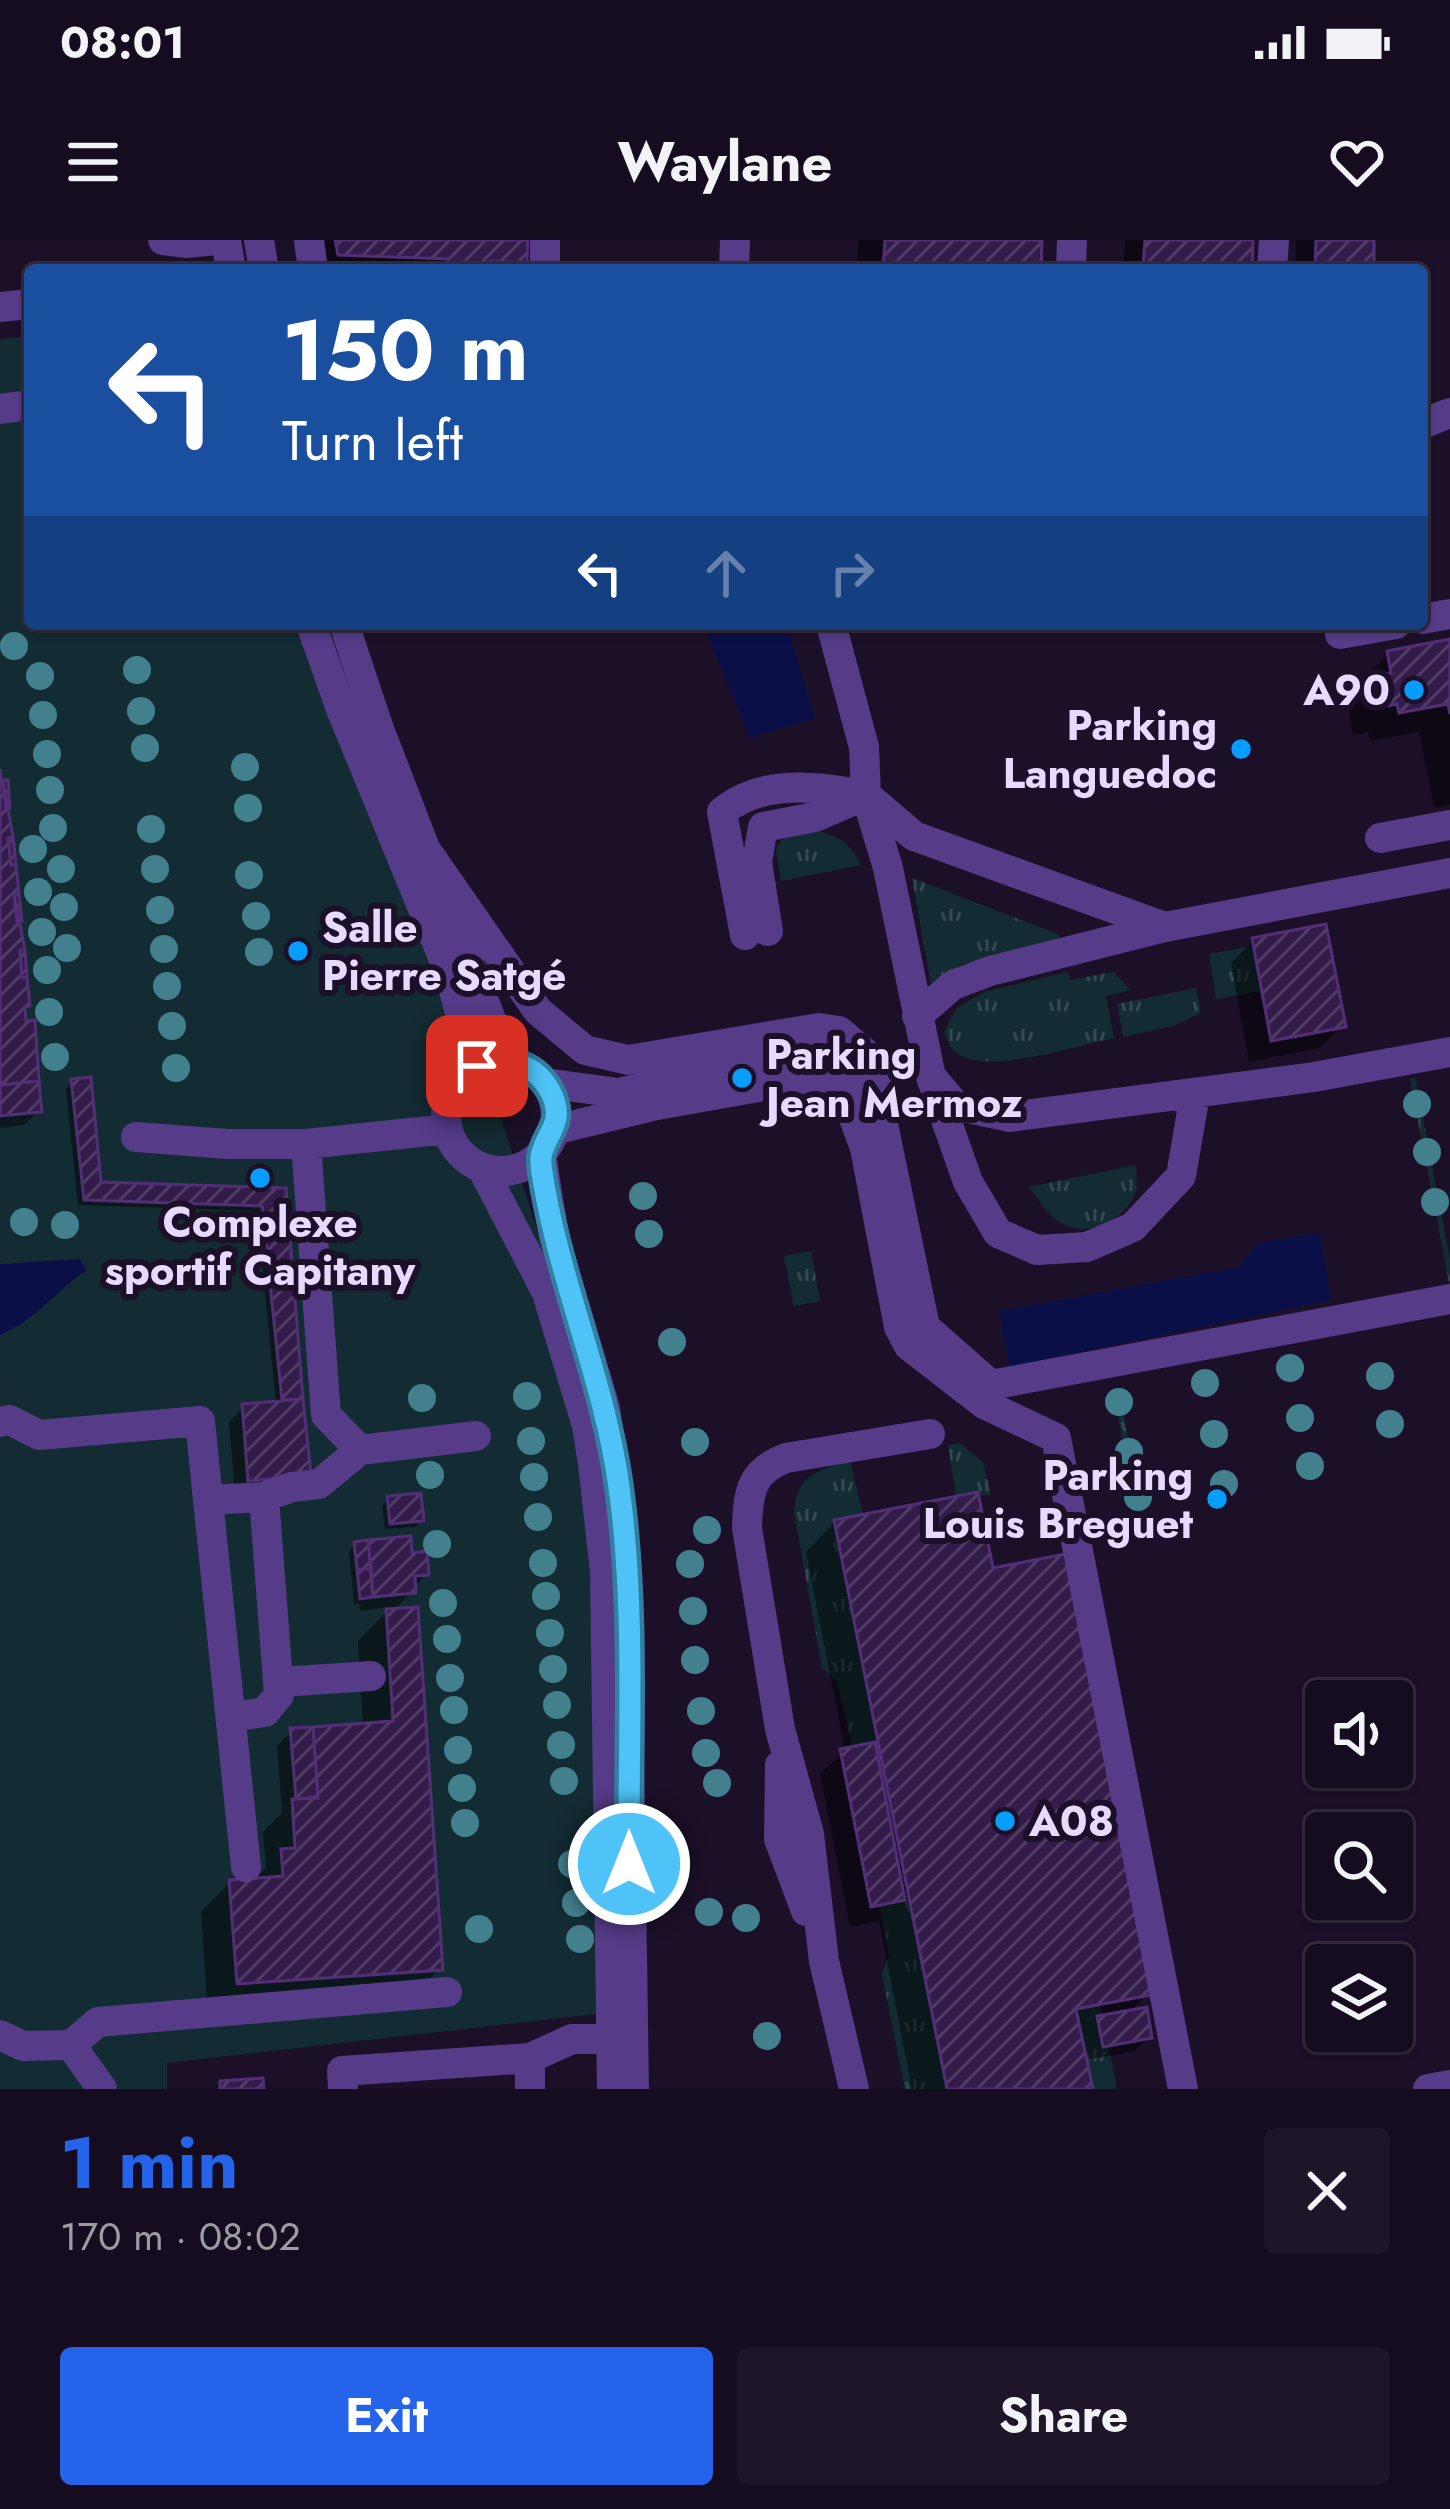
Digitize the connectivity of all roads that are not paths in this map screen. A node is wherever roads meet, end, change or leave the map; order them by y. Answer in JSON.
{"nodes":[{"id":1,"x":164,"y":240,"type":"edge"},
{"id":2,"x":216,"y":240,"type":"edge"},
{"id":3,"x":313,"y":630,"type":"edge"},
{"id":4,"x":346,"y":630,"type":"edge"},
{"id":5,"x":833,"y":630,"type":"edge"},
{"id":6,"x":1362,"y":630,"type":"edge"},
{"id":7,"x":1340,"y":634,"type":"dead end"},
{"id":8,"x":866,"y":795,"type":"junction"},
{"id":9,"x":1450,"y":826,"type":"edge"},
{"id":10,"x":1380,"y":838,"type":"dead end"},
{"id":11,"x":426,"y":850,"type":"junction"},
{"id":12,"x":1450,"y":873,"type":"edge"},
{"id":13,"x":1165,"y":927,"type":"junction"},
{"id":14,"x":917,"y":1016,"type":"junction"},
{"id":15,"x":1450,"y":1052,"type":"edge"},
{"id":16,"x":507,"y":1061,"type":"junction"},
{"id":17,"x":464,"y":1075,"type":"junction"},
{"id":18,"x":931,"y":1077,"type":"junction"},
{"id":19,"x":545,"y":1083,"type":"junction"},
{"id":20,"x":1195,"y":1094,"type":"junction"},
{"id":21,"x":884,"y":1124,"type":"junction"},
{"id":22,"x":448,"y":1129,"type":"junction"},
{"id":23,"x":136,"y":1137,"type":"dead end"},
{"id":24,"x":548,"y":1142,"type":"junction"},
{"id":25,"x":306,"y":1144,"type":"junction"},
{"id":26,"x":482,"y":1168,"type":"junction"},
{"id":27,"x":1450,"y":1299,"type":"edge"},
{"id":28,"x":1450,"y":1316,"type":"edge"},
{"id":29,"x":984,"y":1404,"type":"junction"},
{"id":30,"x":0,"y":1422,"type":"edge"},
{"id":31,"x":931,"y":1433,"type":"dead end"},
{"id":32,"x":476,"y":1436,"type":"dead end"},
{"id":33,"x":360,"y":1450,"type":"junction"},
{"id":34,"x":263,"y":1497,"type":"junction"},
{"id":35,"x":208,"y":1500,"type":"junction"},
{"id":36,"x":370,"y":1676,"type":"dead end"},
{"id":37,"x":280,"y":1682,"type":"junction"},
{"id":38,"x":231,"y":1718,"type":"junction"},
{"id":39,"x":246,"y":1868,"type":"dead end"},
{"id":40,"x":447,"y":1992,"type":"dead end"},
{"id":41,"x":0,"y":2036,"type":"edge"},
{"id":42,"x":611,"y":2038,"type":"junction"},
{"id":43,"x":71,"y":2044,"type":"junction"},
{"id":44,"x":530,"y":2073,"type":"edge"},
{"id":45,"x":1450,"y":2085,"type":"edge"},
{"id":46,"x":102,"y":2089,"type":"edge"},
{"id":47,"x":344,"y":2089,"type":"edge"},
{"id":48,"x":612,"y":2089,"type":"edge"},
{"id":49,"x":634,"y":2089,"type":"edge"},
{"id":50,"x":854,"y":2089,"type":"edge"},
{"id":51,"x":1183,"y":2089,"type":"edge"},
{"id":52,"x":1428,"y":2089,"type":"edge"}],
"edges":[{"from":1,"to":2,"type":"street"},
{"from":3,"to":17,"type":"street"},
{"from":4,"to":11,"type":"street"},
{"from":5,"to":8,"type":"street"},
{"from":6,"to":7,"type":"street"},
{"from":8,"to":8,"type":"street"},
{"from":8,"to":13,"type":"street"},
{"from":8,"to":14,"type":"street"},
{"from":9,"to":10,"type":"street"},
{"from":11,"to":16,"type":"street"},
{"from":11,"to":21,"type":"street"},
{"from":12,"to":13,"type":"street"},
{"from":13,"to":14,"type":"street"},
{"from":14,"to":18,"type":"street"},
{"from":15,"to":20,"type":"street"},
{"from":16,"to":17,"type":"street"},
{"from":16,"to":19,"type":"street"},
{"from":17,"to":22,"type":"street"},
{"from":18,"to":20,"type":"street"},
{"from":18,"to":20,"type":"street"},
{"from":19,"to":21,"type":"street"},
{"from":19,"to":24,"type":"street"},
{"from":21,"to":27,"type":"street"},
{"from":22,"to":25,"type":"street"},
{"from":22,"to":26,"type":"street"},
{"from":23,"to":25,"type":"street"},
{"from":24,"to":26,"type":"street"},
{"from":24,"to":29,"type":"street"},
{"from":24,"to":49,"type":"street"},
{"from":25,"to":33,"type":"street"},
{"from":26,"to":42,"type":"street"},
{"from":28,"to":29,"type":"street"},
{"from":29,"to":51,"type":"street"},
{"from":30,"to":35,"type":"street"},
{"from":31,"to":50,"type":"street"},
{"from":32,"to":33,"type":"street"},
{"from":33,"to":34,"type":"street"},
{"from":34,"to":35,"type":"street"},
{"from":34,"to":37,"type":"street"},
{"from":35,"to":38,"type":"street"},
{"from":36,"to":37,"type":"street"},
{"from":37,"to":38,"type":"street"},
{"from":38,"to":39,"type":"street"},
{"from":40,"to":43,"type":"street"},
{"from":41,"to":43,"type":"street"},
{"from":42,"to":44,"type":"street"},
{"from":42,"to":48,"type":"street"},
{"from":43,"to":46,"type":"street"},
{"from":44,"to":47,"type":"street"},
{"from":45,"to":52,"type":"street"}]}
